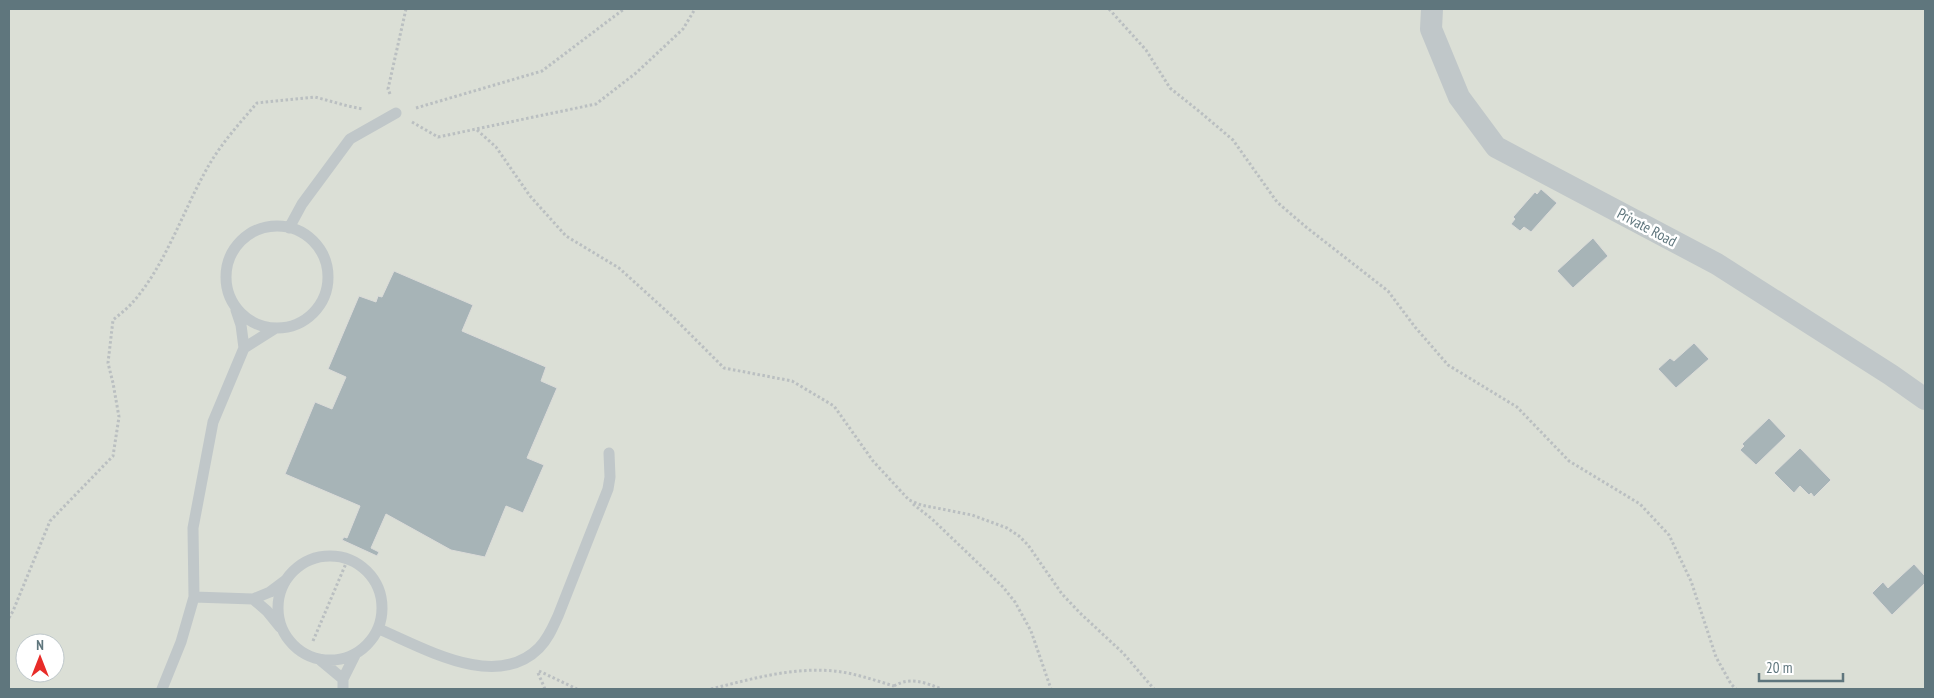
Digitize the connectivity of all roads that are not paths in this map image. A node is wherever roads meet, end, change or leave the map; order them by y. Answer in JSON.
{"nodes":[{"id":1,"x":1432,"y":9,"type":"edge"},
{"id":2,"x":396,"y":113,"type":"road end"},
{"id":3,"x":289,"y":228,"type":"junction"},
{"id":4,"x":235,"y":306,"type":"junction"},
{"id":5,"x":274,"y":329,"type":"junction"},
{"id":6,"x":244,"y":348,"type":"junction"},
{"id":7,"x":1925,"y":399,"type":"edge"},
{"id":8,"x":609,"y":453,"type":"dead end"},
{"id":9,"x":287,"y":579,"type":"junction"},
{"id":10,"x":194,"y":597,"type":"junction"},
{"id":11,"x":253,"y":599,"type":"junction"},
{"id":12,"x":379,"y":629,"type":"junction"},
{"id":13,"x":284,"y":631,"type":"junction"},
{"id":14,"x":355,"y":655,"type":"junction"},
{"id":15,"x":320,"y":659,"type":"junction"},
{"id":16,"x":343,"y":684,"type":"edge"},
{"id":17,"x":162,"y":689,"type":"edge"}],
"edges":[{"from":1,"to":7,"type":"street","name":"Private Road"},
{"from":2,"to":3,"type":"lane"},
{"from":3,"to":4,"type":"lane"},
{"from":3,"to":5,"type":"lane"},
{"from":4,"to":5,"type":"lane"},
{"from":4,"to":6,"type":"lane"},
{"from":5,"to":6,"type":"lane"},
{"from":6,"to":10,"type":"lane"},
{"from":8,"to":12,"type":"lane"},
{"from":9,"to":11,"type":"lane"},
{"from":9,"to":12,"type":"lane"},
{"from":9,"to":13,"type":"lane"},
{"from":10,"to":11,"type":"lane"},
{"from":10,"to":17,"type":"lane"},
{"from":11,"to":13,"type":"lane"},
{"from":12,"to":14,"type":"lane"},
{"from":13,"to":15,"type":"lane"},
{"from":14,"to":15,"type":"lane"},
{"from":14,"to":16,"type":"lane"},
{"from":15,"to":16,"type":"lane"}]}
